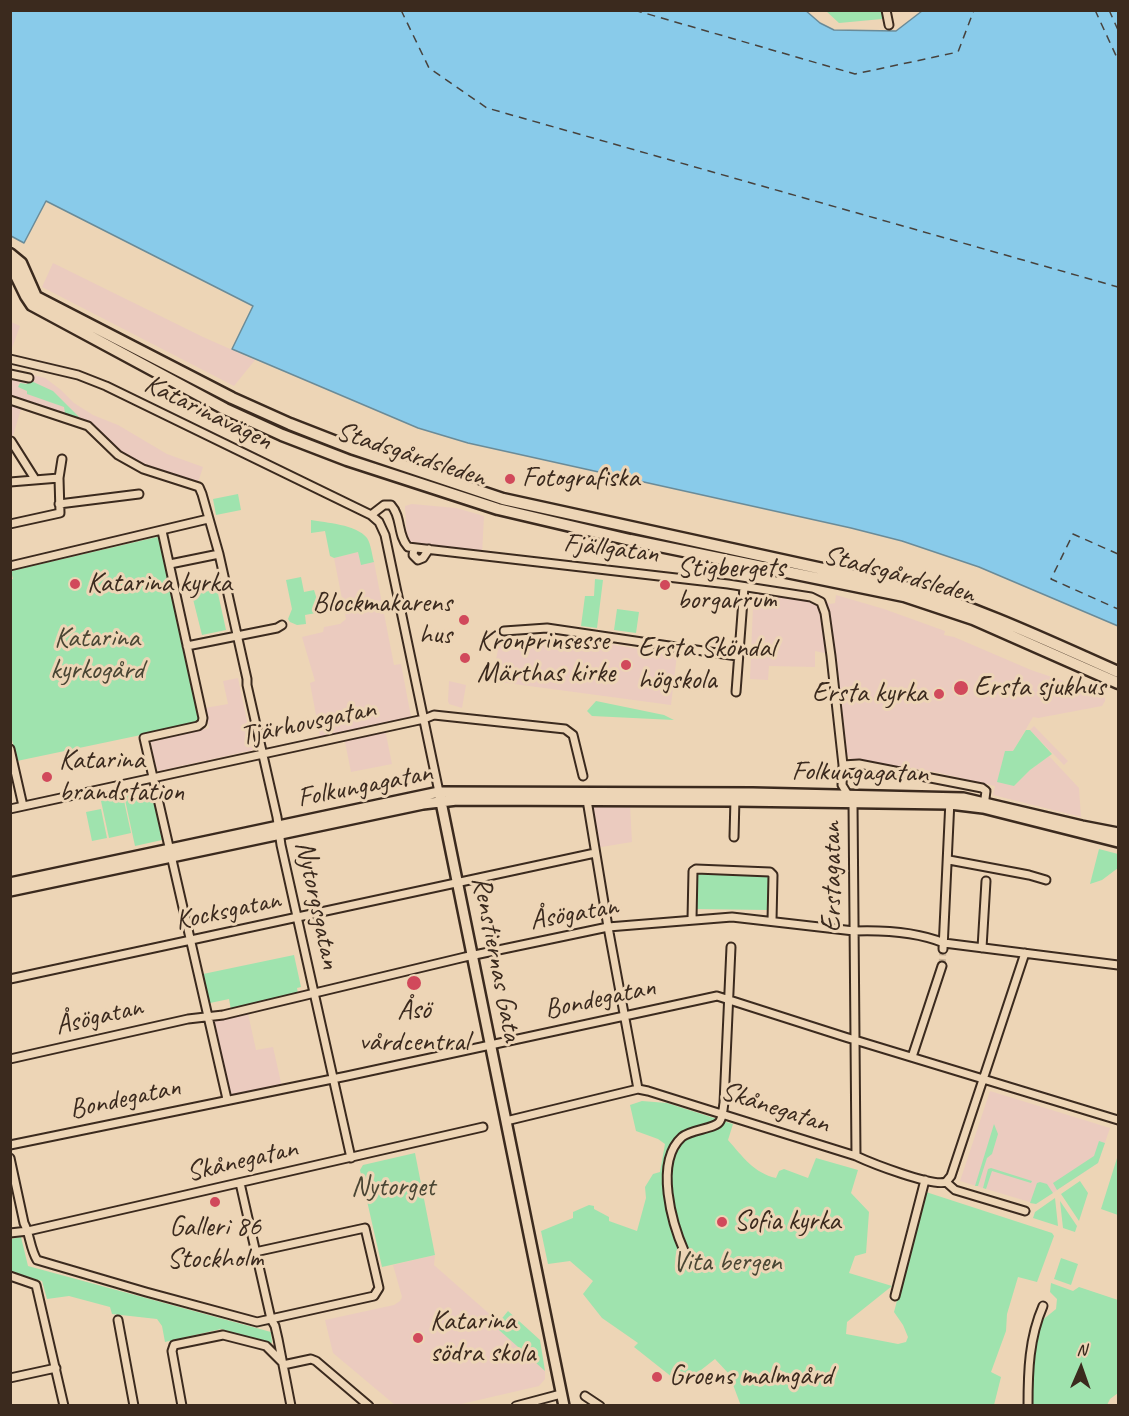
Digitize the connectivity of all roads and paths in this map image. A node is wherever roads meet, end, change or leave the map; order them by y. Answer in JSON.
{"nodes":[{"id":1,"x":886,"y":10,"type":"edge"},
{"id":2,"x":889,"y":25,"type":"dead end"},
{"id":3,"x":10,"y":254,"type":"edge"},
{"id":4,"x":10,"y":262,"type":"edge"},
{"id":5,"x":10,"y":359,"type":"edge"},
{"id":6,"x":10,"y":374,"type":"edge"},
{"id":7,"x":29,"y":378,"type":"dead end"},
{"id":8,"x":10,"y":400,"type":"edge"},
{"id":9,"x":11,"y":441,"type":"edge"},
{"id":10,"x":62,"y":459,"type":"dead end"},
{"id":11,"x":58,"y":478,"type":"junction"},
{"id":12,"x":444,"y":478,"type":"junction"},
{"id":13,"x":34,"y":479,"type":"junction"},
{"id":14,"x":10,"y":483,"type":"edge"},
{"id":15,"x":440,"y":490,"type":"junction"},
{"id":16,"x":139,"y":494,"type":"dead end"},
{"id":17,"x":59,"y":504,"type":"junction"},
{"id":18,"x":371,"y":515,"type":"junction"},
{"id":19,"x":208,"y":519,"type":"junction"},
{"id":20,"x":379,"y":522,"type":"joint"},
{"id":21,"x":10,"y":524,"type":"edge"},
{"id":22,"x":162,"y":531,"type":"junction"},
{"id":23,"x":414,"y":548,"type":"junction"},
{"id":24,"x":429,"y":549,"type":"junction"},
{"id":25,"x":219,"y":554,"type":"junction"},
{"id":26,"x":170,"y":564,"type":"junction"},
{"id":27,"x":10,"y":566,"type":"edge"},
{"id":28,"x":744,"y":587,"type":"junction"},
{"id":29,"x":821,"y":602,"type":"joint"},
{"id":30,"x":282,"y":625,"type":"dead end"},
{"id":31,"x":504,"y":631,"type":"dead end"},
{"id":32,"x":237,"y":637,"type":"junction"},
{"id":33,"x":187,"y":646,"type":"junction"},
{"id":34,"x":737,"y":656,"type":"junction"},
{"id":35,"x":1119,"y":672,"type":"edge"},
{"id":36,"x":1119,"y":683,"type":"edge"},
{"id":37,"x":736,"y":692,"type":"dead end"},
{"id":38,"x":424,"y":719,"type":"junction"},
{"id":39,"x":10,"y":749,"type":"edge"},
{"id":40,"x":263,"y":754,"type":"junction"},
{"id":41,"x":843,"y":765,"type":"junction"},
{"id":42,"x":583,"y":776,"type":"dead end"},
{"id":43,"x":153,"y":778,"type":"junction"},
{"id":44,"x":440,"y":797,"type":"junction"},
{"id":45,"x":735,"y":797,"type":"junction"},
{"id":46,"x":850,"y":799,"type":"junction"},
{"id":47,"x":587,"y":800,"type":"junction"},
{"id":48,"x":950,"y":800,"type":"junction"},
{"id":49,"x":984,"y":805,"type":"junction"},
{"id":50,"x":23,"y":806,"type":"junction"},
{"id":51,"x":10,"y":809,"type":"edge"},
{"id":52,"x":279,"y":830,"type":"junction"},
{"id":53,"x":1119,"y":833,"type":"edge"},
{"id":54,"x":734,"y":837,"type":"dead end"},
{"id":55,"x":1119,"y":842,"type":"edge"},
{"id":56,"x":170,"y":853,"type":"junction"},
{"id":57,"x":595,"y":853,"type":"junction"},
{"id":58,"x":949,"y":860,"type":"junction"},
{"id":59,"x":1046,"y":880,"type":"dead end"},
{"id":60,"x":986,"y":881,"type":"dead end"},
{"id":61,"x":458,"y":882,"type":"junction"},
{"id":62,"x":10,"y":883,"type":"edge"},
{"id":63,"x":10,"y":891,"type":"edge"},
{"id":64,"x":297,"y":918,"type":"junction"},
{"id":65,"x":692,"y":919,"type":"junction"},
{"id":66,"x":772,"y":921,"type":"junction"},
{"id":67,"x":608,"y":927,"type":"junction"},
{"id":68,"x":854,"y":931,"type":"junction"},
{"id":69,"x":190,"y":941,"type":"junction"},
{"id":70,"x":944,"y":946,"type":"junction"},
{"id":71,"x":731,"y":947,"type":"dead end"},
{"id":72,"x":982,"y":948,"type":"junction"},
{"id":73,"x":1025,"y":953,"type":"junction"},
{"id":74,"x":473,"y":956,"type":"junction"},
{"id":75,"x":1119,"y":965,"type":"edge"},
{"id":76,"x":942,"y":966,"type":"tunnel mouth"},
{"id":77,"x":10,"y":979,"type":"edge"},
{"id":78,"x":315,"y":994,"type":"junction"},
{"id":79,"x":728,"y":999,"type":"junction"},
{"id":80,"x":624,"y":1015,"type":"junction"},
{"id":81,"x":208,"y":1017,"type":"junction"},
{"id":82,"x":854,"y":1040,"type":"junction"},
{"id":83,"x":490,"y":1044,"type":"junction"},
{"id":84,"x":912,"y":1057,"type":"junction"},
{"id":85,"x":10,"y":1059,"type":"edge"},
{"id":86,"x":333,"y":1077,"type":"junction"},
{"id":87,"x":983,"y":1079,"type":"junction"},
{"id":88,"x":638,"y":1089,"type":"junction"},
{"id":89,"x":227,"y":1100,"type":"junction"},
{"id":90,"x":722,"y":1113,"type":"junction"},
{"id":91,"x":506,"y":1120,"type":"junction"},
{"id":92,"x":1119,"y":1120,"type":"edge"},
{"id":93,"x":483,"y":1127,"type":"dead end"},
{"id":94,"x":11,"y":1144,"type":"edge"},
{"id":95,"x":10,"y":1150,"type":"edge"},
{"id":96,"x":856,"y":1156,"type":"junction"},
{"id":97,"x":10,"y":1158,"type":"edge"},
{"id":98,"x":351,"y":1158,"type":"junction"},
{"id":99,"x":925,"y":1180,"type":"junction"},
{"id":100,"x":946,"y":1182,"type":"junction"},
{"id":101,"x":240,"y":1183,"type":"junction"},
{"id":102,"x":1025,"y":1211,"type":"dead end"},
{"id":103,"x":28,"y":1232,"type":"junction"},
{"id":104,"x":10,"y":1233,"type":"edge"},
{"id":105,"x":255,"y":1252,"type":"junction"},
{"id":106,"x":685,"y":1253,"type":"dead end"},
{"id":107,"x":10,"y":1276,"type":"edge"},
{"id":108,"x":895,"y":1296,"type":"dead end"},
{"id":109,"x":1043,"y":1306,"type":"dead end"},
{"id":110,"x":271,"y":1319,"type":"junction"},
{"id":111,"x":118,"y":1320,"type":"dead end"},
{"id":112,"x":283,"y":1364,"type":"junction"},
{"id":113,"x":56,"y":1368,"type":"junction"},
{"id":114,"x":10,"y":1378,"type":"edge"},
{"id":115,"x":561,"y":1394,"type":"junction"},
{"id":116,"x":585,"y":1396,"type":"dead end"},
{"id":117,"x":64,"y":1406,"type":"edge"},
{"id":118,"x":134,"y":1406,"type":"edge"},
{"id":119,"x":182,"y":1406,"type":"edge"},
{"id":120,"x":291,"y":1406,"type":"edge"},
{"id":121,"x":369,"y":1406,"type":"edge"},
{"id":122,"x":516,"y":1406,"type":"edge"},
{"id":123,"x":564,"y":1406,"type":"edge"},
{"id":124,"x":600,"y":1406,"type":"edge"},
{"id":125,"x":1028,"y":1406,"type":"edge"}],
"edges":[{"from":1,"to":2,"type":"street"},
{"from":3,"to":12,"type":"main road","name":"Stadsgårdsleden"},
{"from":4,"to":15,"type":"main road","name":"Stadsgårdsleden"},
{"from":5,"to":18,"type":"street","name":"Katarinavägen"},
{"from":6,"to":7,"type":"street"},
{"from":8,"to":19,"type":"street","name":"Nytorgsgatan"},
{"from":9,"to":13,"type":"street"},
{"from":10,"to":11,"type":"street"},
{"from":11,"to":13,"type":"street"},
{"from":11,"to":17,"type":"street"},
{"from":12,"to":15,"type":"main road"},
{"from":12,"to":35,"type":"main road","name":"Stadsgårdsleden"},
{"from":13,"to":14,"type":"street"},
{"from":15,"to":36,"type":"main road","name":"Stadsgårdsleden"},
{"from":16,"to":17,"type":"street"},
{"from":17,"to":21,"type":"street"},
{"from":18,"to":20,"type":"street","name":"Katarinavägen"},
{"from":18,"to":23,"type":"street"},
{"from":19,"to":22,"type":"street"},
{"from":19,"to":25,"type":"street","name":"Nytorgsgatan"},
{"from":20,"to":38,"type":"street","name":"Renstiernas Gata"},
{"from":22,"to":26,"type":"street"},
{"from":22,"to":27,"type":"street"},
{"from":23,"to":24,"type":"street","name":"Fjällgatan"},
{"from":23,"to":24,"type":"street","name":"Fjällgatan"},
{"from":24,"to":28,"type":"street","name":"Fjällgatan"},
{"from":25,"to":26,"type":"street"},
{"from":25,"to":32,"type":"street","name":"Nytorgsgatan"},
{"from":26,"to":33,"type":"street"},
{"from":28,"to":29,"type":"street","name":"Fjällgatan"},
{"from":28,"to":34,"type":"street"},
{"from":29,"to":41,"type":"street","name":"Erstagatan"},
{"from":30,"to":32,"type":"street"},
{"from":31,"to":34,"type":"street"},
{"from":32,"to":33,"type":"street"},
{"from":32,"to":40,"type":"street","name":"Nytorgsgatan"},
{"from":33,"to":43,"type":"street"},
{"from":34,"to":37,"type":"street"},
{"from":38,"to":40,"type":"street","name":"Tjärhovsgatan"},
{"from":38,"to":42,"type":"street","name":"Tjärhovsgatan"},
{"from":38,"to":44,"type":"street","name":"Renstiernas Gata"},
{"from":39,"to":50,"type":"street"},
{"from":40,"to":43,"type":"street","name":"Tjärhovsgatan"},
{"from":40,"to":52,"type":"street","name":"Nytorgsgatan"},
{"from":41,"to":46,"type":"street","name":"Erstagatan"},
{"from":41,"to":49,"type":"street","name":"Folkungagatan"},
{"from":43,"to":50,"type":"street","name":"Tjärhovsgatan"},
{"from":43,"to":56,"type":"street"},
{"from":44,"to":45,"type":"street","name":"Folkungagatan"},
{"from":44,"to":47,"type":"street","name":"Folkungagatan"},
{"from":44,"to":52,"type":"street","name":"Folkungagatan"},
{"from":44,"to":61,"type":"street","name":"Renstiernas Gata"},
{"from":45,"to":46,"type":"street","name":"Folkungagatan"},
{"from":45,"to":47,"type":"street","name":"Folkungagatan"},
{"from":45,"to":54,"type":"street"},
{"from":46,"to":48,"type":"street","name":"Folkungagatan"},
{"from":46,"to":68,"type":"street","name":"Erstagatan"},
{"from":47,"to":57,"type":"street"},
{"from":48,"to":49,"type":"street","name":"Folkungagatan"},
{"from":48,"to":58,"type":"street"},
{"from":49,"to":53,"type":"street","name":"Folkungagatan"},
{"from":49,"to":55,"type":"street","name":"Folkungagatan"},
{"from":50,"to":51,"type":"street","name":"Tjärhovsgatan"},
{"from":52,"to":56,"type":"street","name":"Folkungagatan"},
{"from":52,"to":64,"type":"street","name":"Nytorgsgatan"},
{"from":56,"to":62,"type":"street","name":"Folkungagatan"},
{"from":56,"to":63,"type":"street","name":"Folkungagatan"},
{"from":56,"to":69,"type":"street"},
{"from":57,"to":61,"type":"street","name":"Kocksgatan"},
{"from":57,"to":67,"type":"street"},
{"from":58,"to":59,"type":"street"},
{"from":58,"to":70,"type":"street"},
{"from":60,"to":72,"type":"street"},
{"from":61,"to":64,"type":"street","name":"Kocksgatan"},
{"from":61,"to":74,"type":"street","name":"Renstiernas Gata"},
{"from":64,"to":69,"type":"street","name":"Kocksgatan"},
{"from":64,"to":78,"type":"street","name":"Nytorgsgatan"},
{"from":65,"to":66,"type":"street","name":"Åsögatan"},
{"from":65,"to":66,"type":"street"},
{"from":65,"to":67,"type":"street","name":"Åsögatan"},
{"from":66,"to":68,"type":"street","name":"Åsögatan"},
{"from":67,"to":74,"type":"street","name":"Åsögatan"},
{"from":67,"to":80,"type":"street"},
{"from":68,"to":70,"type":"street","name":"Åsögatan"},
{"from":68,"to":82,"type":"street","name":"Erstagatan"},
{"from":69,"to":77,"type":"street","name":"Kocksgatan"},
{"from":69,"to":81,"type":"street"},
{"from":70,"to":72,"type":"street","name":"Åsögatan"},
{"from":71,"to":79,"type":"street"},
{"from":72,"to":73,"type":"street","name":"Åsögatan"},
{"from":73,"to":75,"type":"street","name":"Åsögatan"},
{"from":73,"to":87,"type":"street"},
{"from":74,"to":78,"type":"street","name":"Åsögatan"},
{"from":74,"to":83,"type":"street","name":"Renstiernas Gata"},
{"from":76,"to":84,"type":"street"},
{"from":78,"to":81,"type":"street","name":"Åsögatan"},
{"from":78,"to":86,"type":"street","name":"Nytorgsgatan"},
{"from":79,"to":80,"type":"street","name":"Bondegatan"},
{"from":79,"to":82,"type":"street","name":"Bondegatan"},
{"from":79,"to":90,"type":"street"},
{"from":80,"to":83,"type":"street","name":"Bondegatan"},
{"from":80,"to":88,"type":"street"},
{"from":81,"to":85,"type":"street","name":"Åsögatan"},
{"from":81,"to":89,"type":"street"},
{"from":82,"to":84,"type":"street","name":"Bondegatan"},
{"from":82,"to":96,"type":"street","name":"Erstagatan"},
{"from":83,"to":86,"type":"street","name":"Bondegatan"},
{"from":83,"to":91,"type":"street","name":"Renstiernas Gata"},
{"from":84,"to":87,"type":"street","name":"Bondegatan"},
{"from":86,"to":89,"type":"street","name":"Bondegatan"},
{"from":86,"to":98,"type":"street","name":"Nytorgsgatan"},
{"from":87,"to":92,"type":"street","name":"Bondegatan"},
{"from":87,"to":100,"type":"street"},
{"from":88,"to":90,"type":"street","name":"Skånegatan"},
{"from":88,"to":91,"type":"street","name":"Skånegatan"},
{"from":89,"to":94,"type":"street","name":"Bondegatan"},
{"from":90,"to":96,"type":"street","name":"Skånegatan"},
{"from":90,"to":106,"type":"street"},
{"from":91,"to":115,"type":"street","name":"Renstiernas Gata"},
{"from":93,"to":98,"type":"street","name":"Skånegatan"},
{"from":94,"to":95,"type":"street"},
{"from":96,"to":99,"type":"street","name":"Skånegatan"},
{"from":97,"to":103,"type":"street"},
{"from":98,"to":101,"type":"street","name":"Skånegatan"},
{"from":99,"to":100,"type":"street","name":"Skånegatan"},
{"from":99,"to":108,"type":"street"},
{"from":100,"to":102,"type":"street","name":"Skånegatan"},
{"from":101,"to":103,"type":"street","name":"Skånegatan"},
{"from":101,"to":105,"type":"street"},
{"from":103,"to":104,"type":"street","name":"Skånegatan"},
{"from":103,"to":110,"type":"street"},
{"from":105,"to":110,"type":"street"},
{"from":105,"to":110,"type":"street"},
{"from":107,"to":113,"type":"street"},
{"from":109,"to":125,"type":"street"},
{"from":110,"to":112,"type":"street"},
{"from":111,"to":118,"type":"street"},
{"from":112,"to":119,"type":"street"},
{"from":112,"to":120,"type":"street"},
{"from":112,"to":121,"type":"street"},
{"from":113,"to":114,"type":"street"},
{"from":113,"to":117,"type":"street"},
{"from":115,"to":122,"type":"street"},
{"from":115,"to":123,"type":"street","name":"Renstiernas Gata"},
{"from":116,"to":124,"type":"street"}]}
